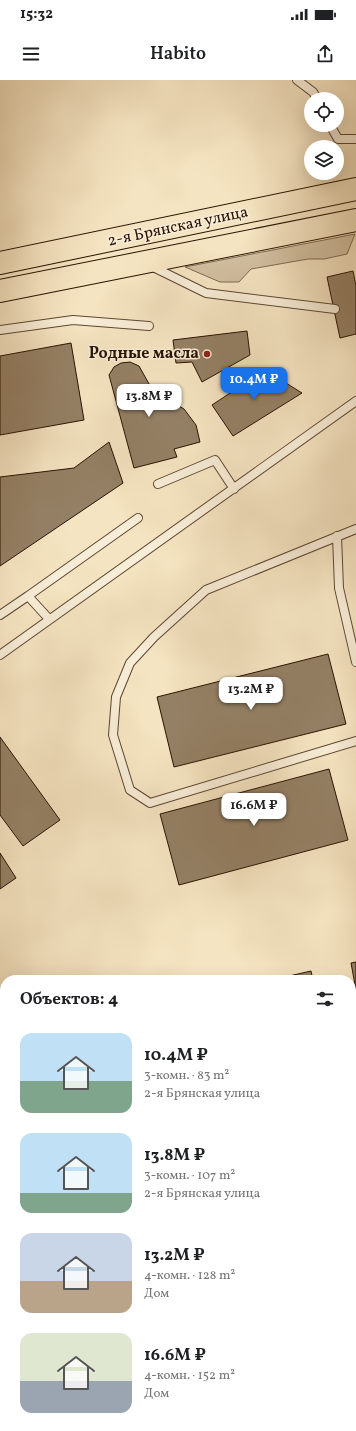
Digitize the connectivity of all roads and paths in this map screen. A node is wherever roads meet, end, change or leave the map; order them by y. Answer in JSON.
{"nodes":[{"id":1,"x":298,"y":80,"type":"edge"},
{"id":2,"x":314,"y":92,"type":"edge"},
{"id":3,"x":334,"y":132,"type":"edge"},
{"id":4,"x":356,"y":139,"type":"edge"},
{"id":5,"x":356,"y":189,"type":"edge"},
{"id":6,"x":356,"y":220,"type":"edge"},
{"id":7,"x":0,"y":263,"type":"edge"},
{"id":8,"x":143,"y":263,"type":"junction"},
{"id":9,"x":0,"y":291,"type":"edge"},
{"id":10,"x":335,"y":309,"type":"dead end"},
{"id":11,"x":149,"y":326,"type":"dead end"},
{"id":12,"x":0,"y":330,"type":"edge"},
{"id":13,"x":356,"y":401,"type":"edge"},
{"id":14,"x":158,"y":484,"type":"dead end"},
{"id":15,"x":234,"y":489,"type":"junction"},
{"id":16,"x":138,"y":518,"type":"dead end"},
{"id":17,"x":356,"y":529,"type":"edge"},
{"id":18,"x":337,"y":536,"type":"junction"},
{"id":19,"x":28,"y":596,"type":"junction"},
{"id":20,"x":0,"y":615,"type":"edge"},
{"id":21,"x":49,"y":619,"type":"junction"},
{"id":22,"x":0,"y":655,"type":"edge"},
{"id":23,"x":356,"y":662,"type":"edge"},
{"id":24,"x":356,"y":741,"type":"edge"}],
"edges":[{"from":1,"to":2,"type":"lane"},
{"from":3,"to":4,"type":"lane"},
{"from":5,"to":7,"type":"main road","name":"2-я Брянская улица"},
{"from":6,"to":8,"type":"main road","name":"2-я Брянская улица"},
{"from":8,"to":9,"type":"main road","name":"2-я Брянская улица"},
{"from":8,"to":10,"type":"lane"},
{"from":11,"to":12,"type":"lane"},
{"from":13,"to":15,"type":"lane"},
{"from":14,"to":15,"type":"lane"},
{"from":15,"to":21,"type":"lane"},
{"from":16,"to":19,"type":"lane"},
{"from":17,"to":18,"type":"lane"},
{"from":18,"to":23,"type":"lane"},
{"from":18,"to":24,"type":"lane"},
{"from":19,"to":20,"type":"lane"},
{"from":19,"to":21,"type":"lane"},
{"from":21,"to":22,"type":"lane"}]}
